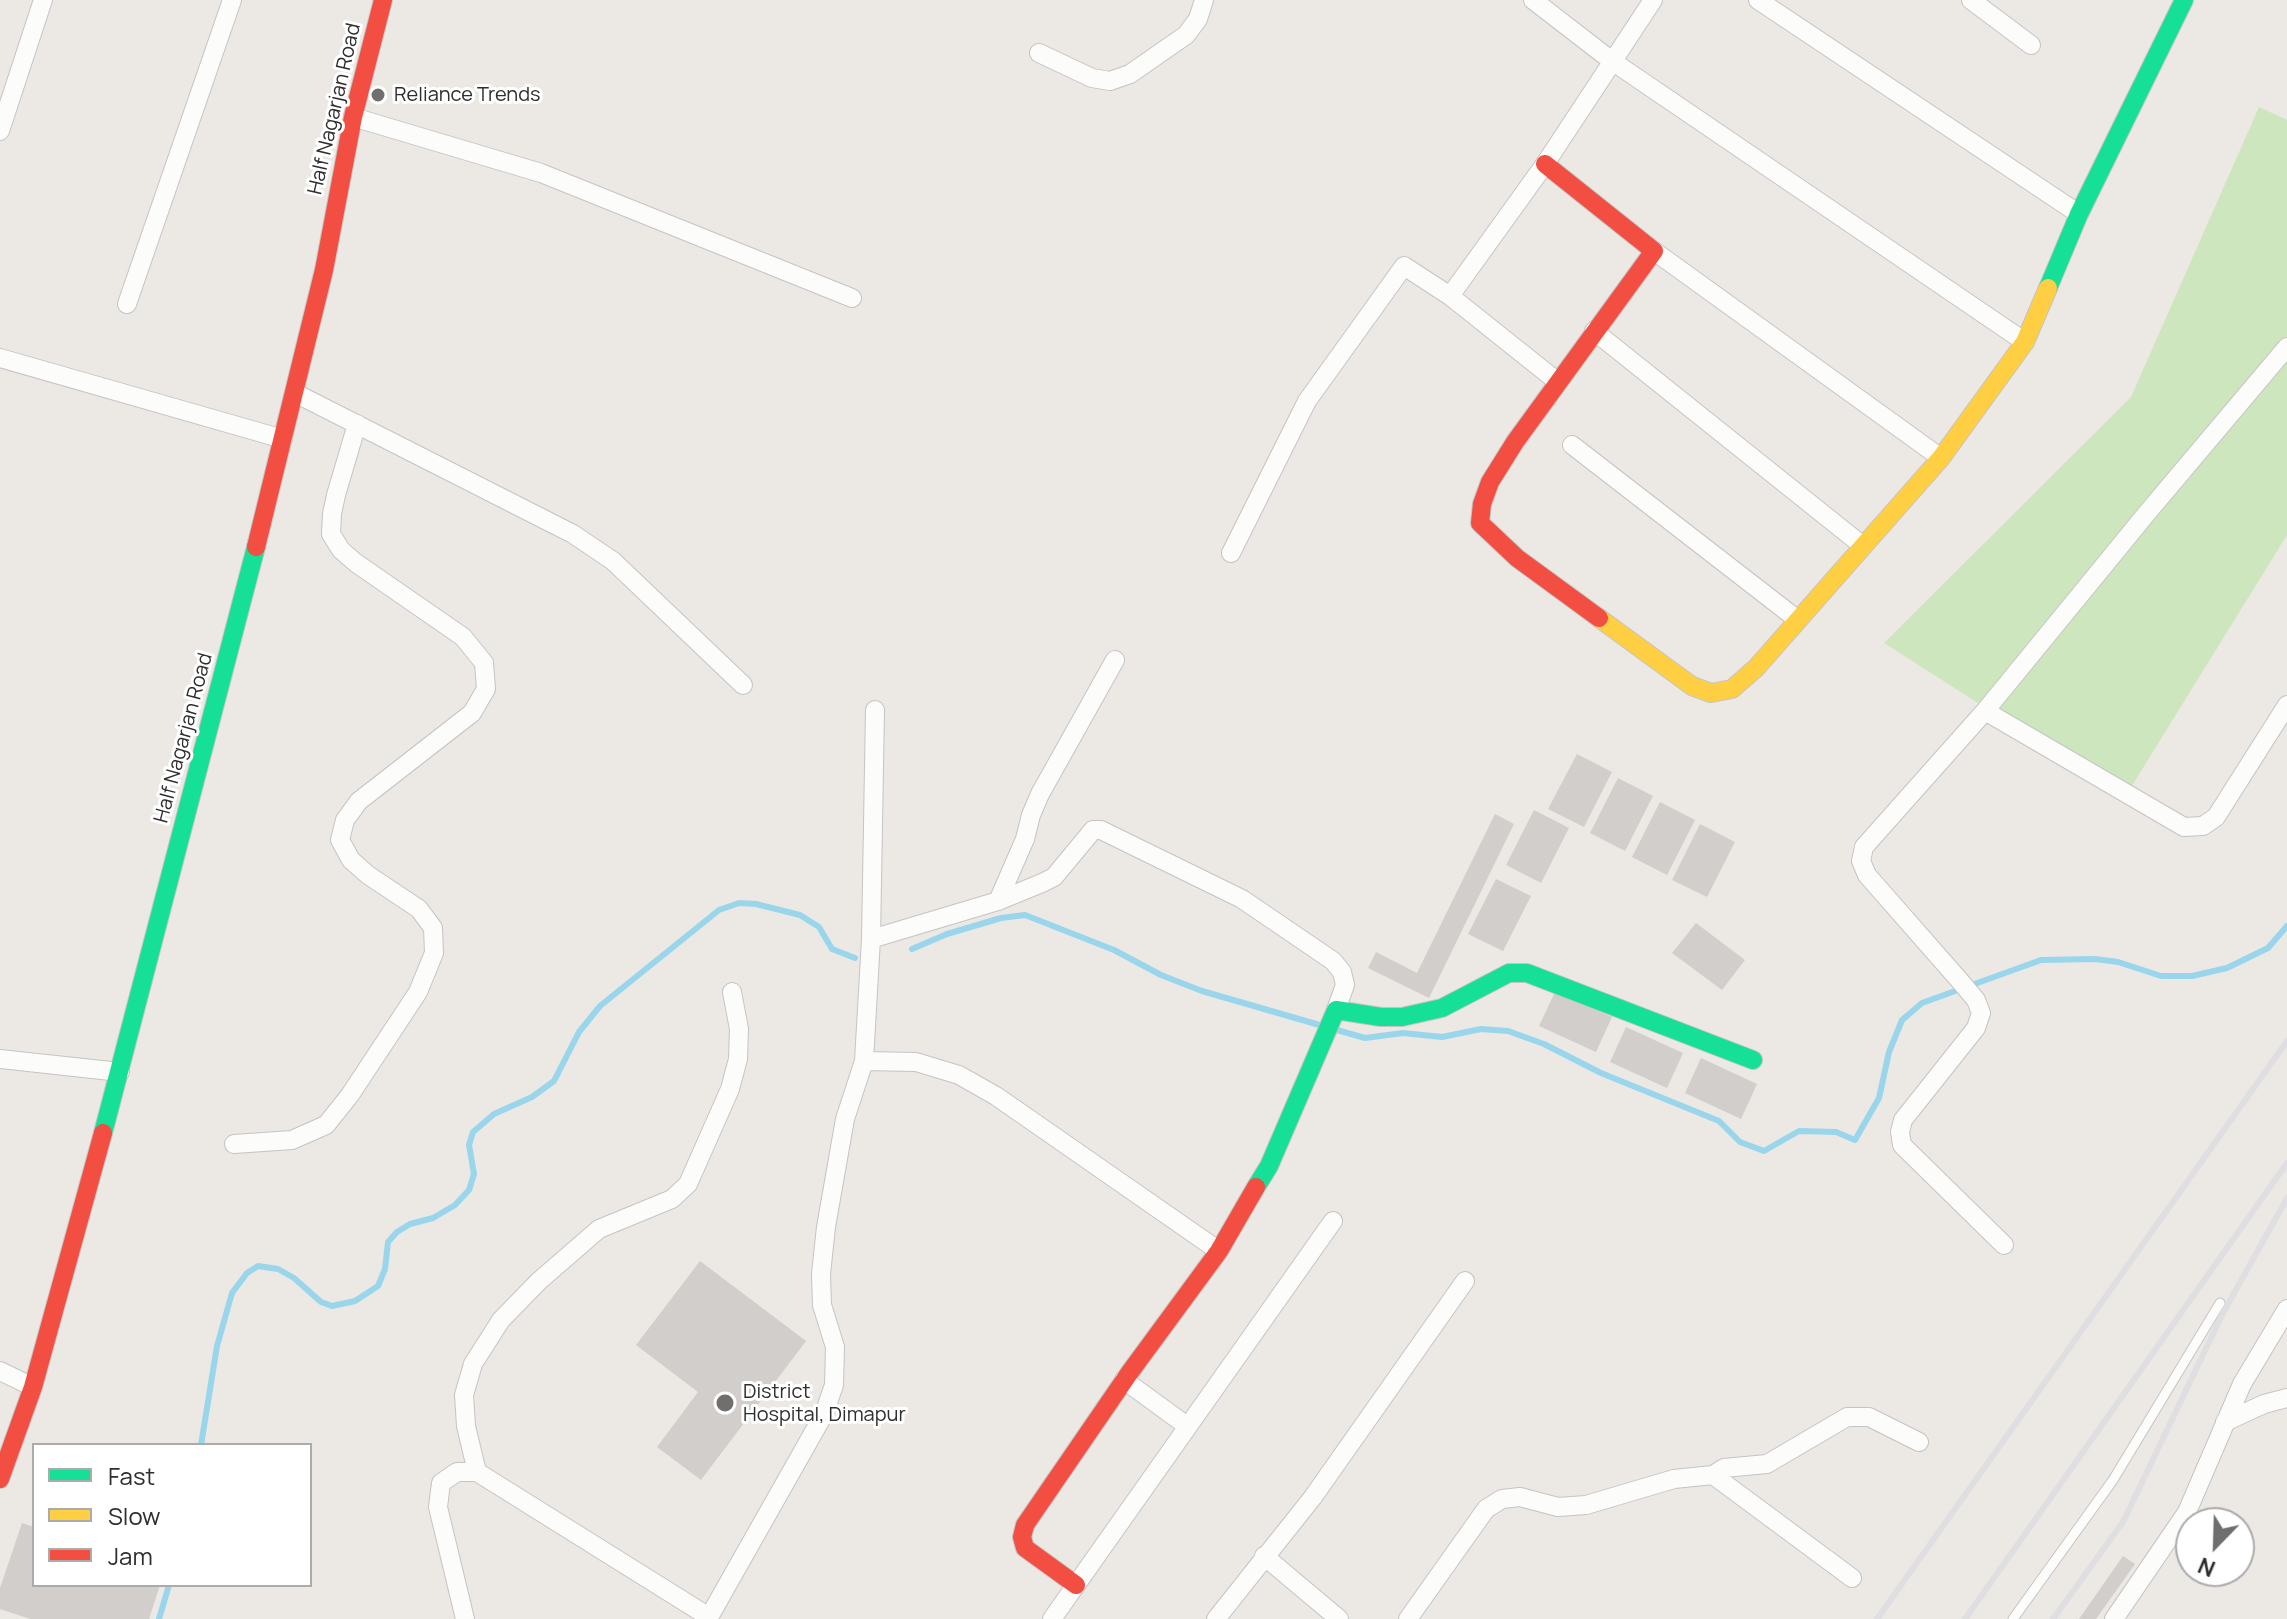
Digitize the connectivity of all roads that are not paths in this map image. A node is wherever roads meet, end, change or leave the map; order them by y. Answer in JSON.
{"nodes":[{"id":1,"x":43,"y":0,"type":"edge"},
{"id":2,"x":232,"y":0,"type":"edge"},
{"id":3,"x":383,"y":0,"type":"edge"},
{"id":4,"x":1204,"y":0,"type":"edge"},
{"id":5,"x":1533,"y":0,"type":"edge"},
{"id":6,"x":1653,"y":0,"type":"edge"},
{"id":7,"x":1758,"y":0,"type":"edge"},
{"id":8,"x":1971,"y":0,"type":"edge"},
{"id":9,"x":2184,"y":0,"type":"edge"},
{"id":10,"x":2031,"y":45,"type":"dead end"},
{"id":11,"x":1039,"y":53,"type":"dead end"},
{"id":12,"x":1612,"y":61,"type":"junction"},
{"id":13,"x":353,"y":117,"type":"junction"},
{"id":14,"x":0,"y":131,"type":"edge"},
{"id":15,"x":1545,"y":164,"type":"junction"},
{"id":16,"x":2079,"y":214,"type":"junction"},
{"id":17,"x":1654,"y":251,"type":"junction"},
{"id":18,"x":1450,"y":296,"type":"junction"},
{"id":19,"x":852,"y":298,"type":"dead end"},
{"id":20,"x":127,"y":304,"type":"dead end"},
{"id":21,"x":1594,"y":331,"type":"junction"},
{"id":22,"x":2025,"y":342,"type":"junction"},
{"id":23,"x":2287,"y":347,"type":"edge"},
{"id":24,"x":0,"y":358,"type":"edge"},
{"id":25,"x":1558,"y":382,"type":"junction"},
{"id":26,"x":295,"y":393,"type":"junction"},
{"id":27,"x":357,"y":424,"type":"junction"},
{"id":28,"x":283,"y":439,"type":"junction"},
{"id":29,"x":1572,"y":445,"type":"dead end"},
{"id":30,"x":1941,"y":458,"type":"junction"},
{"id":31,"x":1863,"y":546,"type":"junction"},
{"id":32,"x":1231,"y":553,"type":"dead end"},
{"id":33,"x":1798,"y":620,"type":"junction"},
{"id":34,"x":1115,"y":660,"type":"dead end"},
{"id":35,"x":743,"y":685,"type":"dead end"},
{"id":36,"x":2287,"y":705,"type":"edge"},
{"id":37,"x":875,"y":710,"type":"dead end"},
{"id":38,"x":1985,"y":711,"type":"junction"},
{"id":39,"x":998,"y":901,"type":"junction"},
{"id":40,"x":871,"y":939,"type":"junction"},
{"id":41,"x":732,"y":992,"type":"dead end"},
{"id":42,"x":1334,"y":1015,"type":"junction"},
{"id":43,"x":0,"y":1059,"type":"edge"},
{"id":44,"x":1753,"y":1060,"type":"dead end"},
{"id":45,"x":864,"y":1061,"type":"junction"},
{"id":46,"x":120,"y":1072,"type":"junction"},
{"id":47,"x":234,"y":1144,"type":"dead end"},
{"id":48,"x":1333,"y":1221,"type":"dead end"},
{"id":49,"x":2004,"y":1245,"type":"dead end"},
{"id":50,"x":1219,"y":1251,"type":"junction"},
{"id":51,"x":1465,"y":1281,"type":"dead end"},
{"id":52,"x":2220,"y":1303,"type":"dead end"},
{"id":53,"x":2287,"y":1309,"type":"edge"},
{"id":54,"x":0,"y":1371,"type":"edge"},
{"id":55,"x":1124,"y":1380,"type":"junction"},
{"id":56,"x":33,"y":1387,"type":"junction"},
{"id":57,"x":2287,"y":1398,"type":"edge"},
{"id":58,"x":2225,"y":1422,"type":"junction"},
{"id":59,"x":1187,"y":1426,"type":"junction"},
{"id":60,"x":1919,"y":1442,"type":"dead end"},
{"id":61,"x":477,"y":1472,"type":"junction"},
{"id":62,"x":1713,"y":1475,"type":"junction"},
{"id":63,"x":0,"y":1479,"type":"edge"},
{"id":64,"x":1264,"y":1556,"type":"junction"},
{"id":65,"x":1852,"y":1578,"type":"dead end"},
{"id":66,"x":1076,"y":1585,"type":"junction"},
{"id":67,"x":709,"y":1618,"type":"edge"},
{"id":68,"x":465,"y":1619,"type":"edge"},
{"id":69,"x":1052,"y":1619,"type":"edge"},
{"id":70,"x":1216,"y":1619,"type":"edge"},
{"id":71,"x":1339,"y":1619,"type":"edge"},
{"id":72,"x":1408,"y":1619,"type":"edge"},
{"id":73,"x":2013,"y":1619,"type":"edge"},
{"id":74,"x":2114,"y":1619,"type":"edge"}],
"edges":[{"from":1,"to":14,"type":"street"},
{"from":2,"to":20,"type":"street"},
{"from":3,"to":13,"type":"street","name":"Half Nagarjan Road"},
{"from":4,"to":11,"type":"street"},
{"from":5,"to":12,"type":"street"},
{"from":6,"to":12,"type":"street"},
{"from":7,"to":16,"type":"street"},
{"from":8,"to":10,"type":"street"},
{"from":9,"to":16,"type":"street"},
{"from":12,"to":15,"type":"street"},
{"from":12,"to":22,"type":"street"},
{"from":13,"to":19,"type":"street"},
{"from":13,"to":26,"type":"street","name":"Half Nagarjan Road"},
{"from":15,"to":17,"type":"street"},
{"from":15,"to":18,"type":"street"},
{"from":16,"to":22,"type":"street"},
{"from":17,"to":21,"type":"street"},
{"from":17,"to":30,"type":"street"},
{"from":18,"to":25,"type":"street"},
{"from":18,"to":32,"type":"street"},
{"from":21,"to":25,"type":"street"},
{"from":21,"to":31,"type":"street"},
{"from":22,"to":30,"type":"street"},
{"from":23,"to":38,"type":"street"},
{"from":24,"to":28,"type":"street"},
{"from":25,"to":33,"type":"street"},
{"from":26,"to":27,"type":"street"},
{"from":26,"to":28,"type":"street","name":"Half Nagarjan Road"},
{"from":27,"to":35,"type":"street"},
{"from":27,"to":47,"type":"street"},
{"from":28,"to":46,"type":"street","name":"Half Nagarjan Road"},
{"from":29,"to":33,"type":"street"},
{"from":30,"to":31,"type":"street"},
{"from":31,"to":33,"type":"street"},
{"from":34,"to":39,"type":"street"},
{"from":36,"to":38,"type":"street"},
{"from":37,"to":40,"type":"street"},
{"from":38,"to":49,"type":"street"},
{"from":39,"to":40,"type":"street"},
{"from":39,"to":42,"type":"street"},
{"from":40,"to":45,"type":"street"},
{"from":41,"to":61,"type":"street"},
{"from":42,"to":44,"type":"street"},
{"from":42,"to":50,"type":"street"},
{"from":43,"to":46,"type":"street"},
{"from":45,"to":50,"type":"street"},
{"from":45,"to":67,"type":"street"},
{"from":46,"to":56,"type":"street","name":"Half Nagarjan Road"},
{"from":48,"to":59,"type":"street"},
{"from":50,"to":55,"type":"street"},
{"from":51,"to":64,"type":"street"},
{"from":52,"to":73,"type":"lane"},
{"from":53,"to":58,"type":"street"},
{"from":54,"to":56,"type":"street"},
{"from":55,"to":59,"type":"street"},
{"from":55,"to":66,"type":"street"},
{"from":56,"to":63,"type":"street","name":"Half Nagarjan Road"},
{"from":57,"to":58,"type":"street"},
{"from":58,"to":74,"type":"street"},
{"from":59,"to":66,"type":"street"},
{"from":60,"to":62,"type":"street"},
{"from":61,"to":67,"type":"street"},
{"from":61,"to":68,"type":"street"},
{"from":62,"to":65,"type":"street"},
{"from":62,"to":72,"type":"street"},
{"from":64,"to":70,"type":"street"},
{"from":64,"to":71,"type":"street"},
{"from":66,"to":69,"type":"street"}]}
